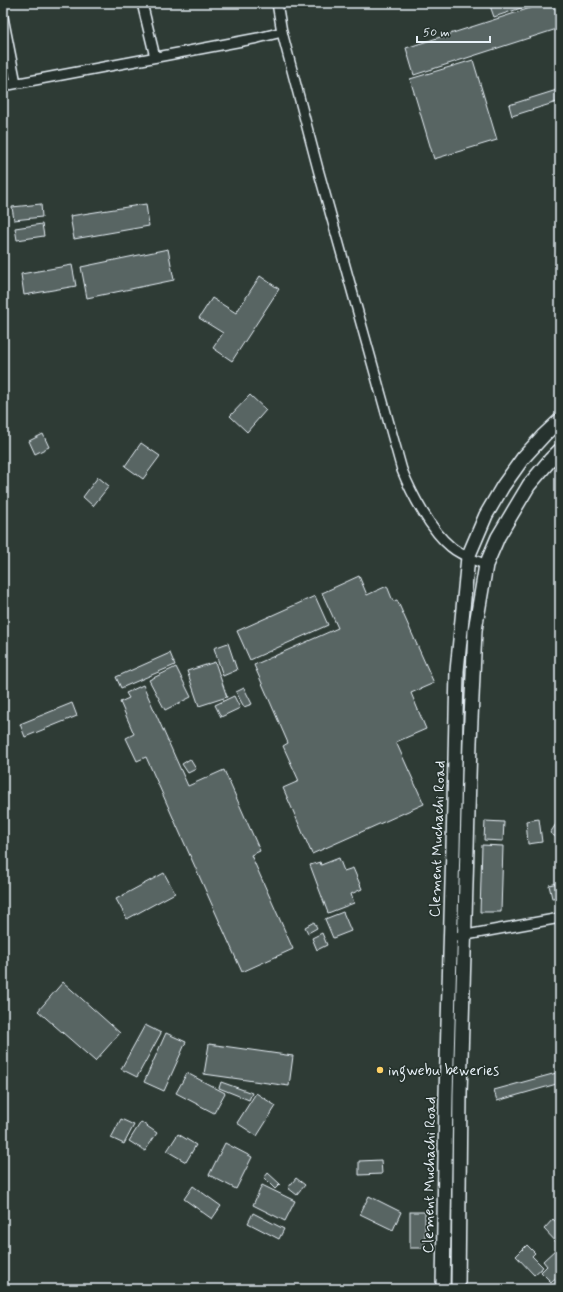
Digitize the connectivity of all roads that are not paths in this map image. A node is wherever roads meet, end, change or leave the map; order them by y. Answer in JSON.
{"nodes":[{"id":1,"x":142,"y":3,"type":"edge"},
{"id":2,"x":277,"y":3,"type":"edge"},
{"id":3,"x":3,"y":17,"type":"edge"},
{"id":4,"x":282,"y":32,"type":"junction"},
{"id":5,"x":155,"y":57,"type":"junction"},
{"id":6,"x":16,"y":83,"type":"junction"},
{"id":7,"x":3,"y":86,"type":"edge"},
{"id":8,"x":560,"y":420,"type":"edge"},
{"id":9,"x":560,"y":450,"type":"edge"},
{"id":10,"x":468,"y":557,"type":"junction"},
{"id":11,"x":486,"y":565,"type":"junction"},
{"id":12,"x":560,"y":918,"type":"edge"},
{"id":13,"x":465,"y":935,"type":"junction"},
{"id":14,"x":450,"y":938,"type":"junction"},
{"id":15,"x":444,"y":1289,"type":"edge"},
{"id":16,"x":458,"y":1289,"type":"edge"}],
"edges":[{"from":1,"to":5,"type":"street"},
{"from":2,"to":4,"type":"street"},
{"from":3,"to":6,"type":"street"},
{"from":4,"to":5,"type":"street"},
{"from":4,"to":10,"type":"street"},
{"from":5,"to":6,"type":"street"},
{"from":6,"to":7,"type":"street"},
{"from":8,"to":10,"type":"main road","name":"Clement Muchachi Road"},
{"from":9,"to":11,"type":"main road","name":"Clement Muchachi Road"},
{"from":10,"to":11,"type":"street"},
{"from":10,"to":14,"type":"main road","name":"Clement Muchachi Road"},
{"from":11,"to":13,"type":"main road","name":"Clement Muchachi Road"},
{"from":12,"to":13,"type":"street"},
{"from":13,"to":14,"type":"street"},
{"from":13,"to":16,"type":"main road","name":"Clement Muchachi Road"},
{"from":14,"to":15,"type":"main road","name":"Clement Muchachi Road"}]}
